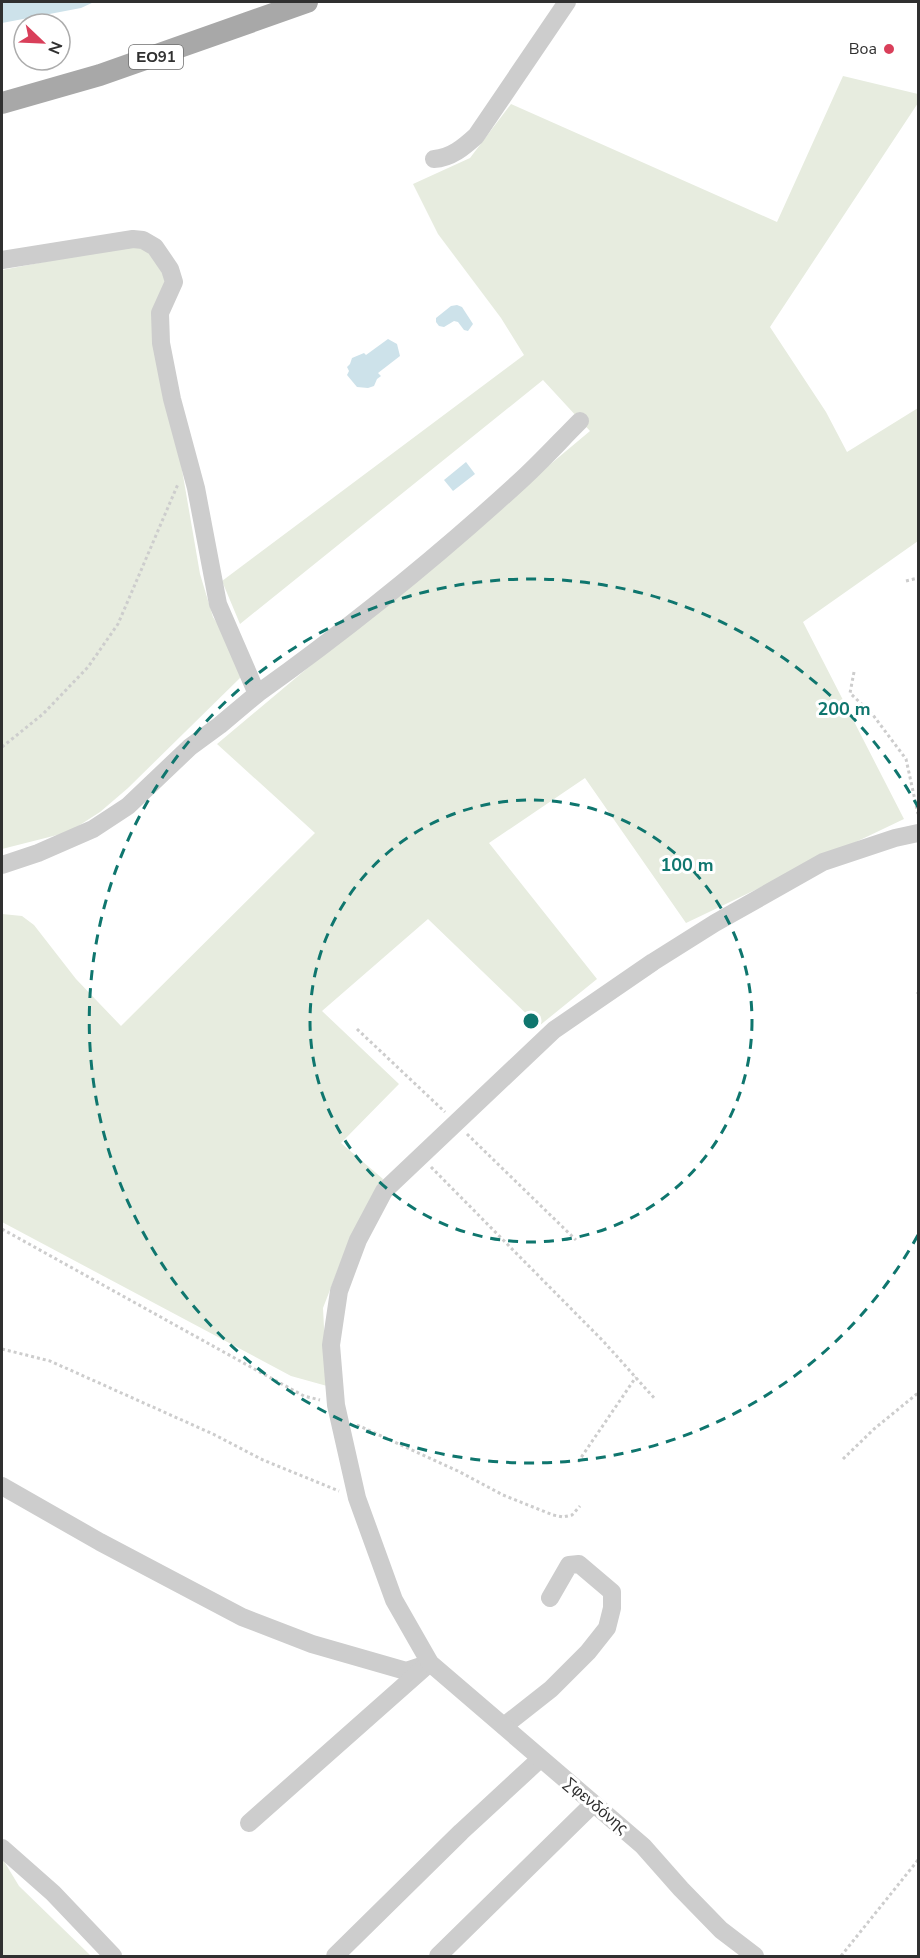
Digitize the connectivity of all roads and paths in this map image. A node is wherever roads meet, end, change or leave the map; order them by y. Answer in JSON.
{"nodes":[{"id":1,"x":307,"y":2,"type":"edge"},
{"id":2,"x":567,"y":2,"type":"edge"},
{"id":3,"x":2,"y":103,"type":"edge"},
{"id":4,"x":434,"y":159,"type":"dead end"},
{"id":5,"x":2,"y":260,"type":"edge"},
{"id":6,"x":580,"y":421,"type":"dead end"},
{"id":7,"x":188,"y":460,"type":"junction"},
{"id":8,"x":918,"y":578,"type":"edge"},
{"id":9,"x":906,"y":581,"type":"dead end"},
{"id":10,"x":854,"y":672,"type":"dead end"},
{"id":11,"x":257,"y":694,"type":"junction"},
{"id":12,"x":2,"y":747,"type":"edge"},
{"id":13,"x":918,"y":814,"type":"edge"},
{"id":14,"x":918,"y":833,"type":"edge"},
{"id":15,"x":2,"y":865,"type":"edge"},
{"id":16,"x":420,"y":1155,"type":"junction"},
{"id":17,"x":2,"y":1229,"type":"edge"},
{"id":18,"x":2,"y":1349,"type":"edge"},
{"id":19,"x":636,"y":1377,"type":"junction"},
{"id":20,"x":918,"y":1393,"type":"edge"},
{"id":21,"x":655,"y":1399,"type":"dead end"},
{"id":22,"x":337,"y":1411,"type":"junction"},
{"id":23,"x":843,"y":1459,"type":"dead end"},
{"id":24,"x":578,"y":1462,"type":"dead end"},
{"id":25,"x":2,"y":1486,"type":"edge"},
{"id":26,"x":357,"y":1498,"type":"junction"},
{"id":27,"x":580,"y":1506,"type":"dead end"},
{"id":28,"x":550,"y":1598,"type":"dead end"},
{"id":29,"x":430,"y":1663,"type":"junction"},
{"id":30,"x":504,"y":1726,"type":"junction"},
{"id":31,"x":540,"y":1759,"type":"junction"},
{"id":32,"x":593,"y":1804,"type":"junction"},
{"id":33,"x":249,"y":1823,"type":"dead end"},
{"id":34,"x":2,"y":1848,"type":"edge"},
{"id":35,"x":918,"y":1860,"type":"edge"},
{"id":36,"x":113,"y":1956,"type":"edge"},
{"id":37,"x":335,"y":1956,"type":"edge"},
{"id":38,"x":438,"y":1956,"type":"edge"},
{"id":39,"x":755,"y":1956,"type":"edge"},
{"id":40,"x":841,"y":1956,"type":"edge"}],
"edges":[{"from":1,"to":3,"type":"main road","number":"ΕΟ91"},
{"from":2,"to":4,"type":"street"},
{"from":5,"to":7,"type":"street"},
{"from":6,"to":11,"type":"street"},
{"from":7,"to":11,"type":"street"},
{"from":7,"to":12,"type":"path"},
{"from":8,"to":9,"type":"path"},
{"from":10,"to":13,"type":"path"},
{"from":11,"to":15,"type":"street"},
{"from":14,"to":16,"type":"street","name":"Σφενδόνης"},
{"from":16,"to":19,"type":"path"},
{"from":16,"to":22,"type":"street","name":"Σφενδόνης"},
{"from":17,"to":22,"type":"path"},
{"from":18,"to":26,"type":"path"},
{"from":19,"to":21,"type":"path"},
{"from":19,"to":24,"type":"path"},
{"from":20,"to":23,"type":"path"},
{"from":22,"to":26,"type":"street","name":"Σφενδόνης"},
{"from":22,"to":27,"type":"path"},
{"from":25,"to":29,"type":"street"},
{"from":26,"to":29,"type":"street","name":"Σφενδόνης"},
{"from":28,"to":30,"type":"street"},
{"from":29,"to":30,"type":"street","name":"Σφενδόνης"},
{"from":29,"to":33,"type":"street"},
{"from":30,"to":31,"type":"street","name":"Σφενδόνης"},
{"from":31,"to":32,"type":"street","name":"Σφενδόνης"},
{"from":31,"to":37,"type":"street"},
{"from":32,"to":38,"type":"street"},
{"from":32,"to":39,"type":"street","name":"Σφενδόνης"},
{"from":34,"to":36,"type":"street"},
{"from":35,"to":40,"type":"path"}]}
